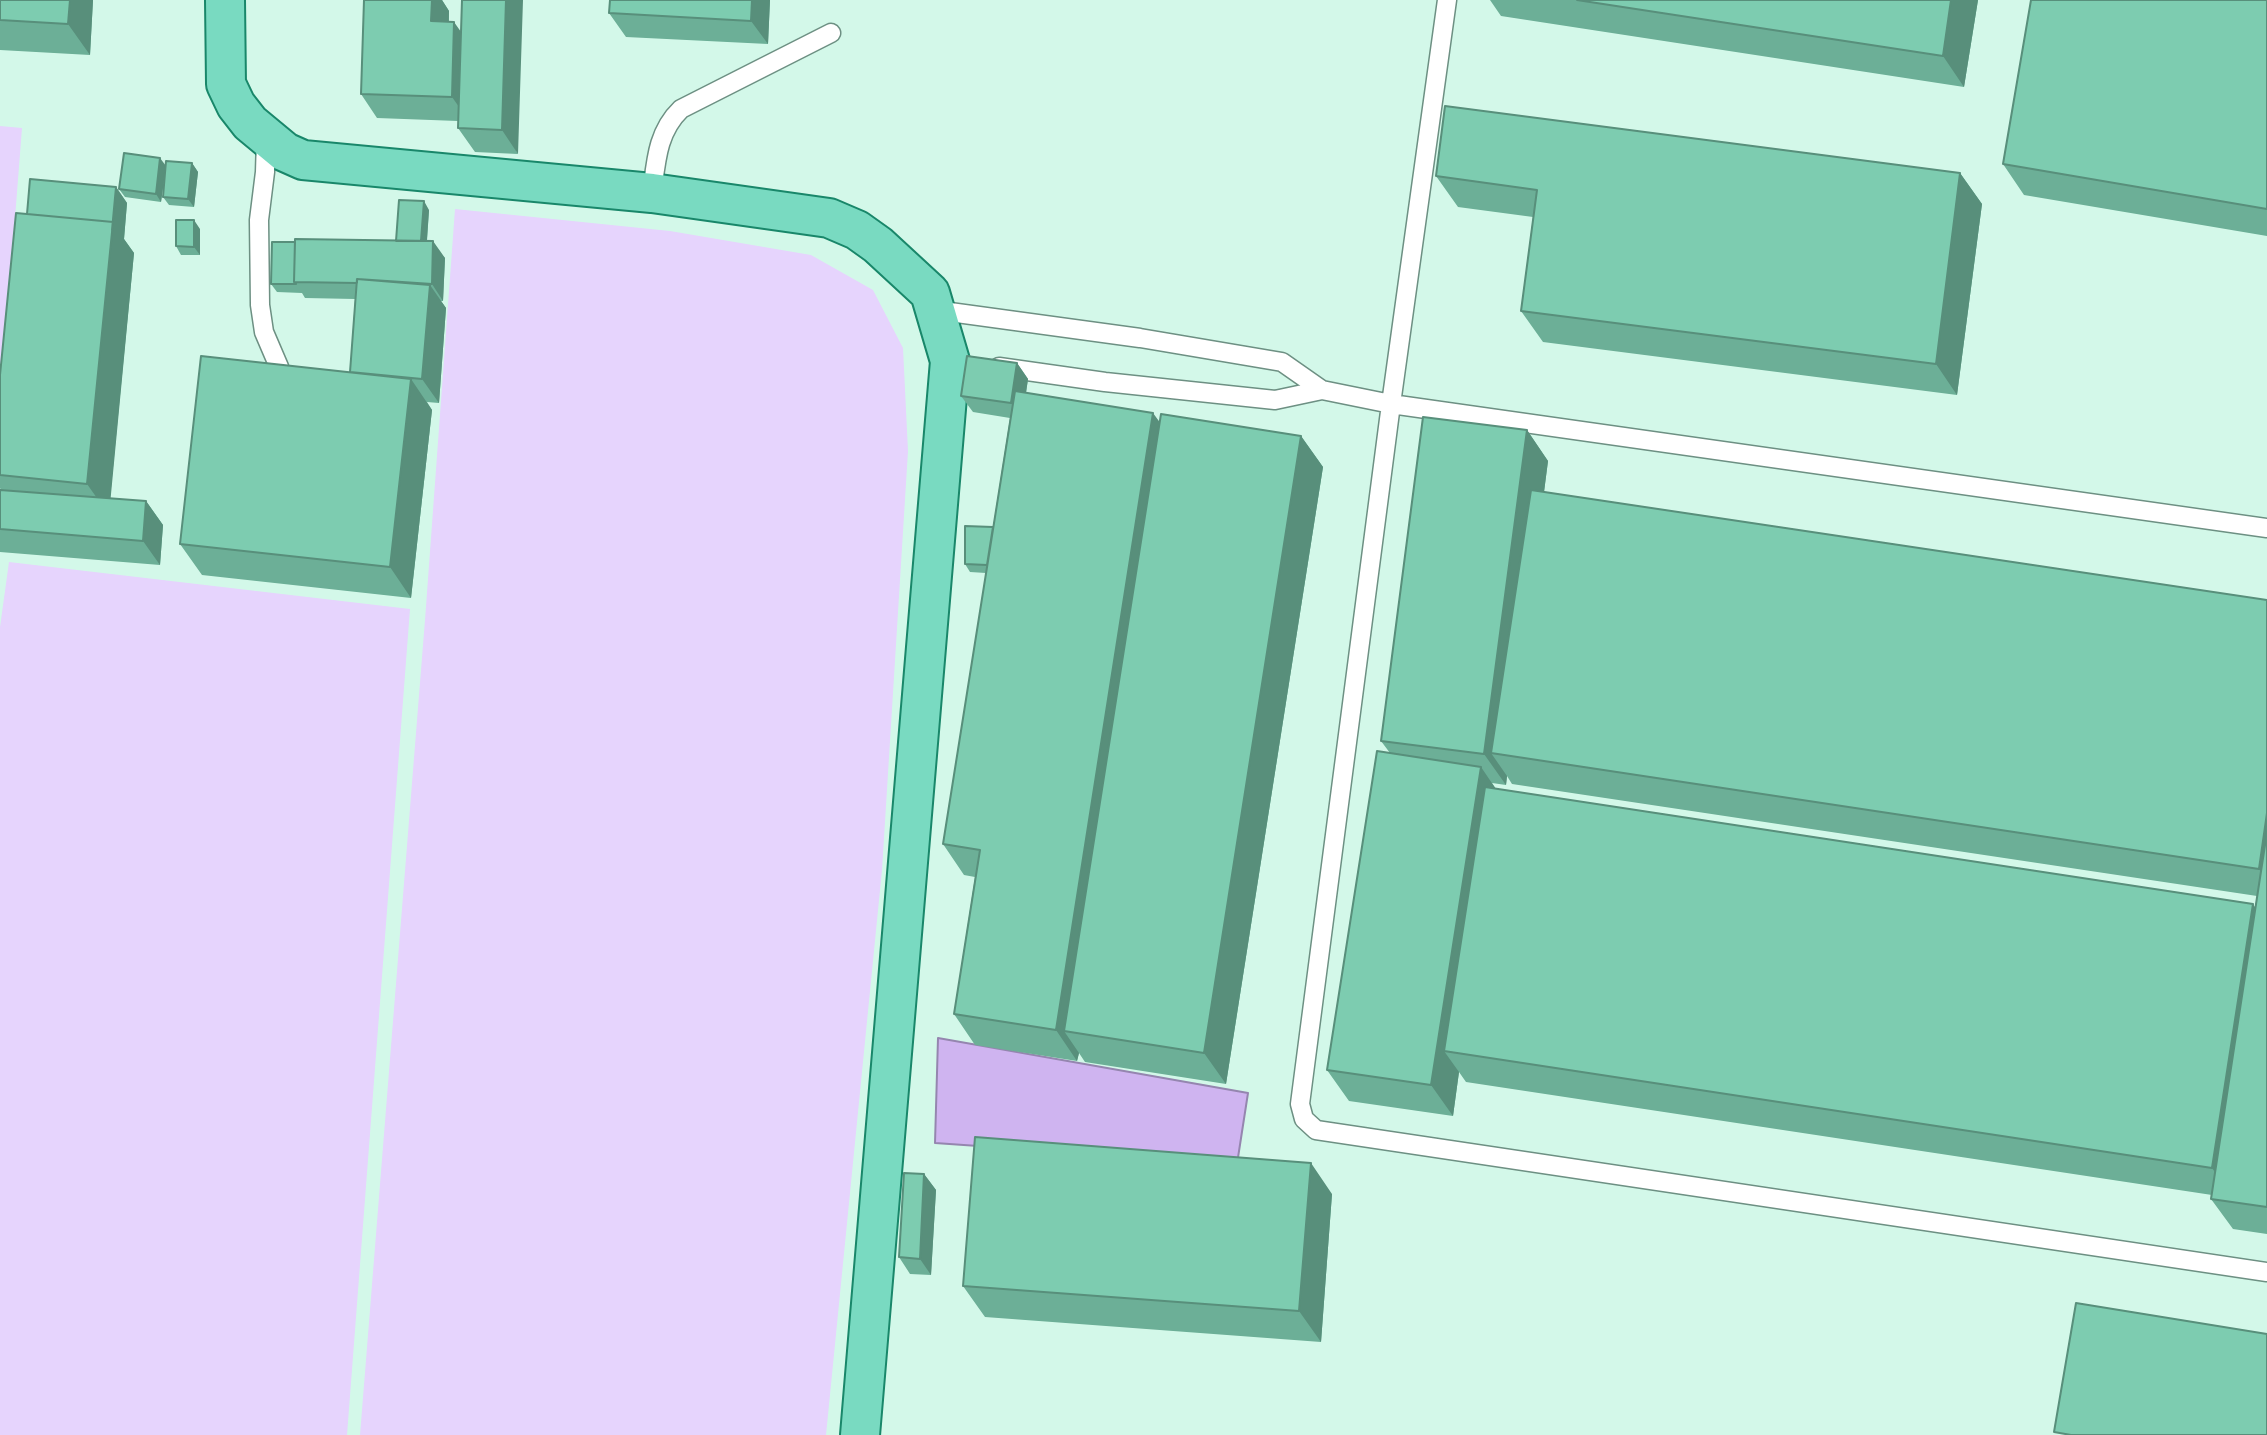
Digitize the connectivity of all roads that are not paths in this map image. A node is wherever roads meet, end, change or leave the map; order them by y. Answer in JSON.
{"nodes":[{"id":1,"x":226,"y":0,"type":"edge"},
{"id":2,"x":1447,"y":0,"type":"edge"},
{"id":3,"x":831,"y":33,"type":"dead end"},
{"id":4,"x":266,"y":136,"type":"junction"},
{"id":5,"x":652,"y":193,"type":"junction"},
{"id":6,"x":935,"y":310,"type":"junction"},
{"id":7,"x":963,"y":362,"type":"junction"},
{"id":8,"x":279,"y":367,"type":"edge"},
{"id":9,"x":1322,"y":390,"type":"junction"},
{"id":10,"x":1391,"y":404,"type":"junction"},
{"id":11,"x":2267,"y":528,"type":"edge"},
{"id":12,"x":2267,"y":1272,"type":"edge"},
{"id":13,"x":860,"y":1435,"type":"edge"}],
"edges":[{"from":1,"to":4,"type":"main road"},
{"from":2,"to":10,"type":"lane"},
{"from":3,"to":5,"type":"lane"},
{"from":4,"to":5,"type":"main road"},
{"from":4,"to":8,"type":"lane"},
{"from":5,"to":6,"type":"main road"},
{"from":6,"to":7,"type":"main road"},
{"from":6,"to":9,"type":"lane"},
{"from":7,"to":9,"type":"lane"},
{"from":7,"to":13,"type":"main road"},
{"from":9,"to":10,"type":"lane"},
{"from":10,"to":11,"type":"lane"},
{"from":10,"to":12,"type":"lane"}]}
